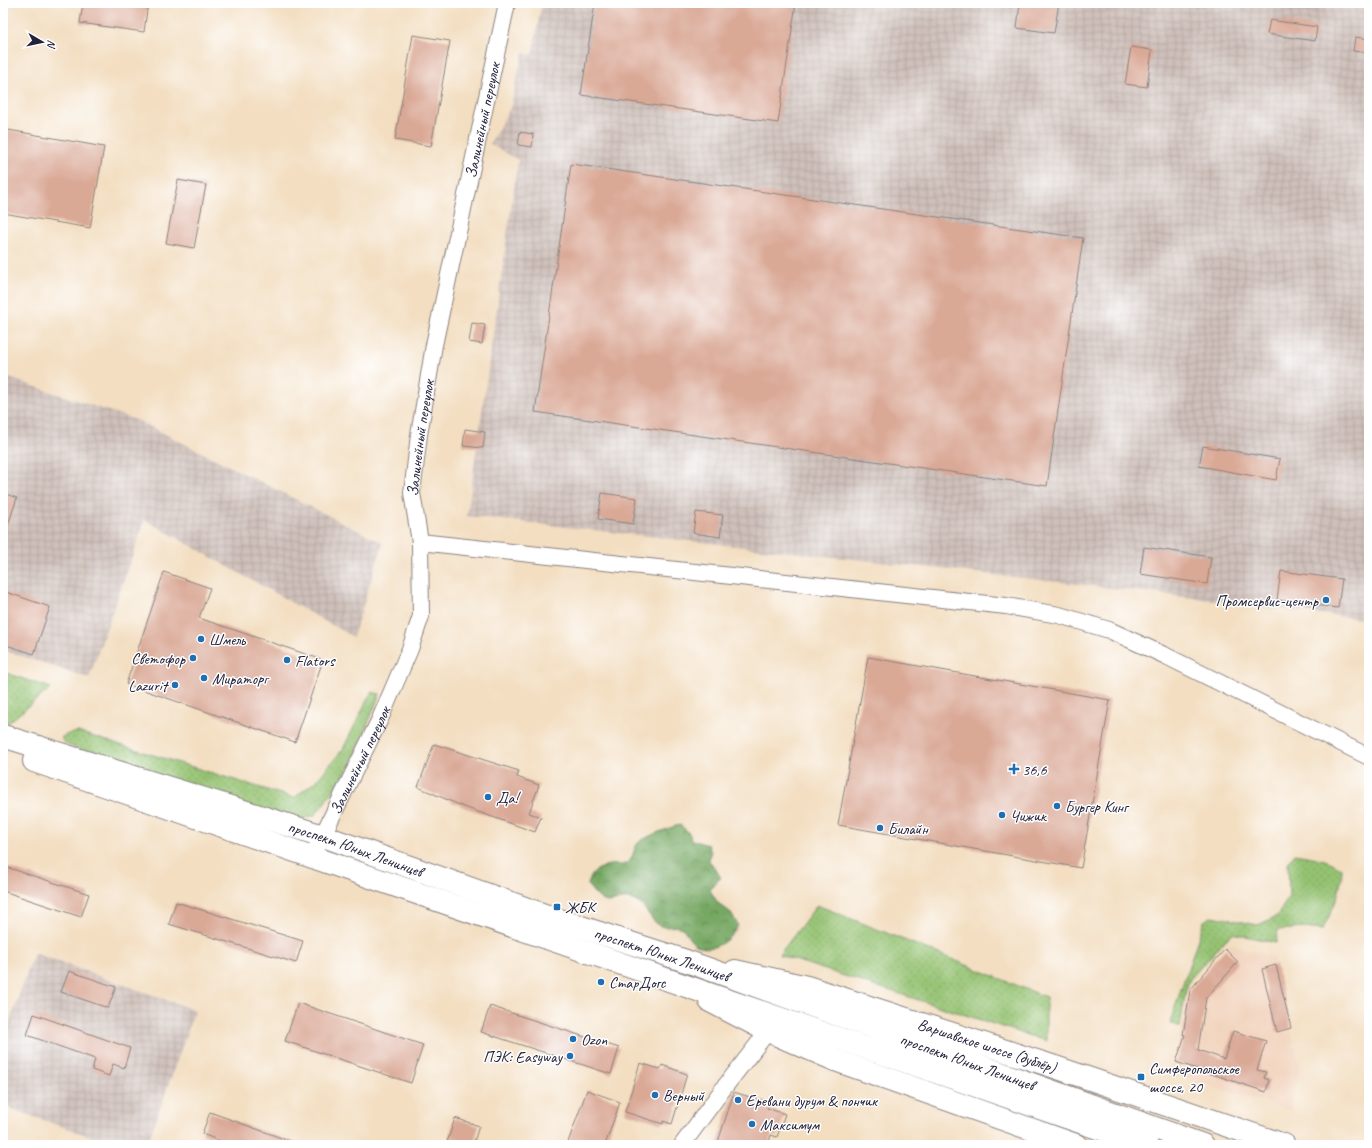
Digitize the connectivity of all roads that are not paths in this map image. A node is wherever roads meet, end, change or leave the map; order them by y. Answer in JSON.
{"nodes":[{"id":1,"x":507,"y":3,"type":"edge"},
{"id":2,"x":420,"y":542,"type":"junction"},
{"id":3,"x":3,"y":736,"type":"edge"},
{"id":4,"x":3,"y":750,"type":"edge"},
{"id":5,"x":1369,"y":757,"type":"edge"},
{"id":6,"x":323,"y":836,"type":"junction"},
{"id":7,"x":312,"y":857,"type":"junction"},
{"id":8,"x":686,"y":962,"type":"junction"},
{"id":9,"x":676,"y":983,"type":"junction"},
{"id":10,"x":768,"y":1031,"type":"junction"},
{"id":11,"x":1144,"y":1138,"type":"edge"},
{"id":12,"x":682,"y":1145,"type":"edge"},
{"id":13,"x":1076,"y":1145,"type":"edge"},
{"id":14,"x":1202,"y":1145,"type":"edge"},
{"id":15,"x":1284,"y":1145,"type":"edge"}],
"edges":[{"from":1,"to":2,"type":"street","name":"Залинейный переулок"},
{"from":2,"to":5,"type":"street"},
{"from":2,"to":6,"type":"street","name":"Залинейный переулок"},
{"from":3,"to":6,"type":"main road","name":"проспект Юных Ленинцев"},
{"from":4,"to":7,"type":"main road","name":"проспект Юных Ленинцев"},
{"from":6,"to":7,"type":"street","name":"Залинейный переулок"},
{"from":6,"to":8,"type":"main road","name":"проспект Юных Ленинцев"},
{"from":7,"to":9,"type":"main road","name":"проспект Юных Ленинцев"},
{"from":8,"to":11,"type":"main road","name":"проспект Юных Ленинцев"},
{"from":8,"to":15,"type":"main road","name":"Варшавское шоссе (дублёр)"},
{"from":9,"to":10,"type":"main road"},
{"from":9,"to":11,"type":"main road","name":"проспект Юных Ленинцев"},
{"from":10,"to":12,"type":"street"},
{"from":10,"to":13,"type":"main road"},
{"from":11,"to":14,"type":"main road","name":"проспект Юных Ленинцев"}]}
